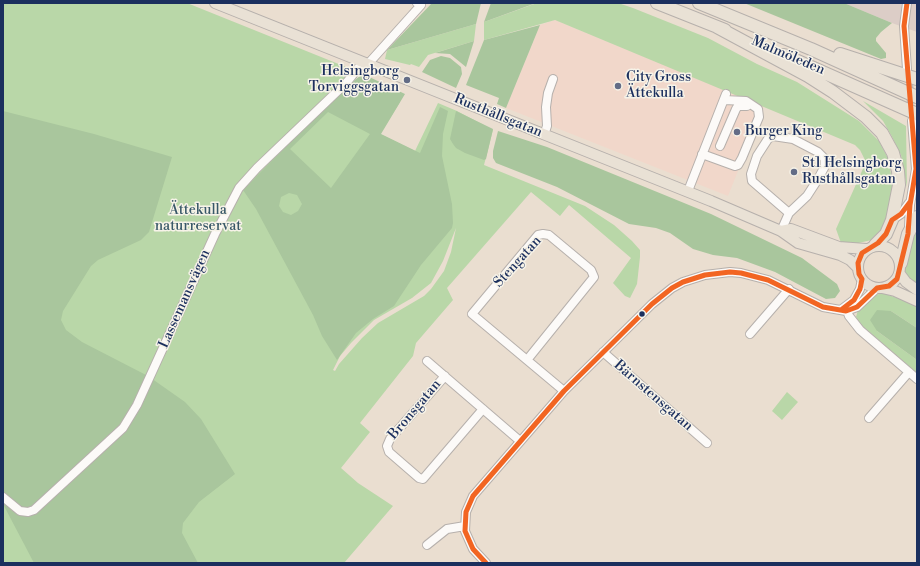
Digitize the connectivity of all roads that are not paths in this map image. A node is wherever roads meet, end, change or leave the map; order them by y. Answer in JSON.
{"nodes":[{"id":1,"x":215,"y":3,"type":"edge"},
{"id":2,"x":417,"y":3,"type":"edge"},
{"id":3,"x":657,"y":3,"type":"edge"},
{"id":4,"x":699,"y":3,"type":"edge"},
{"id":5,"x":907,"y":3,"type":"edge"},
{"id":6,"x":741,"y":19,"type":"junction"},
{"id":7,"x":717,"y":27,"type":"junction"},
{"id":8,"x":366,"y":63,"type":"junction"},
{"id":9,"x":907,"y":69,"type":"tunnel mouth"},
{"id":10,"x":553,"y":79,"type":"dead end"},
{"id":11,"x":917,"y":79,"type":"edge"},
{"id":12,"x":917,"y":97,"type":"edge"},
{"id":13,"x":915,"y":118,"type":"edge"},
{"id":14,"x":544,"y":134,"type":"junction"},
{"id":15,"x":720,"y":146,"type":"dead end"},
{"id":16,"x":702,"y":154,"type":"junction"},
{"id":17,"x":730,"y":164,"type":"junction"},
{"id":18,"x":688,"y":191,"type":"junction"},
{"id":19,"x":911,"y":198,"type":"junction"},
{"id":20,"x":789,"y":213,"type":"junction"},
{"id":21,"x":917,"y":218,"type":"edge"},
{"id":22,"x":892,"y":220,"type":"junction"},
{"id":23,"x":781,"y":231,"type":"junction"},
{"id":24,"x":908,"y":234,"type":"junction"},
{"id":25,"x":871,"y":247,"type":"junction"},
{"id":26,"x":858,"y":268,"type":"junction"},
{"id":27,"x":900,"y":268,"type":"junction"},
{"id":28,"x":862,"y":279,"type":"junction"},
{"id":29,"x":883,"y":287,"type":"junction"},
{"id":30,"x":789,"y":289,"type":"junction"},
{"id":31,"x":917,"y":290,"type":"edge"},
{"id":32,"x":917,"y":301,"type":"edge"},
{"id":33,"x":844,"y":309,"type":"junction"},
{"id":34,"x":750,"y":334,"type":"dead end"},
{"id":35,"x":603,"y":352,"type":"junction"},
{"id":36,"x":527,"y":360,"type":"junction"},
{"id":37,"x":427,"y":361,"type":"dead end"},
{"id":38,"x":909,"y":372,"type":"junction"},
{"id":39,"x":444,"y":376,"type":"junction"},
{"id":40,"x":917,"y":379,"type":"edge"},
{"id":41,"x":564,"y":391,"type":"junction"},
{"id":42,"x":483,"y":409,"type":"junction"},
{"id":43,"x":869,"y":418,"type":"dead end"},
{"id":44,"x":520,"y":441,"type":"junction"},
{"id":45,"x":707,"y":443,"type":"dead end"},
{"id":46,"x":3,"y":497,"type":"edge"},
{"id":47,"x":465,"y":526,"type":"junction"},
{"id":48,"x":426,"y":545,"type":"dead end"},
{"id":49,"x":486,"y":563,"type":"edge"}],
"edges":[{"from":1,"to":8,"type":"main road","name":"Rusthållsgatan"},
{"from":2,"to":8,"type":"street","name":"Lassemansvägen"},
{"from":3,"to":7,"type":"highway","name":"Malmöleden"},
{"from":4,"to":6,"type":"highway","name":"Malmöleden"},
{"from":5,"to":9,"type":"street"},
{"from":6,"to":11,"type":"highway"},
{"from":6,"to":12,"type":"highway","name":"Malmöleden"},
{"from":7,"to":13,"type":"highway","name":"Malmöleden"},
{"from":7,"to":22,"type":"highway"},
{"from":8,"to":14,"type":"main road","name":"Rusthållsgatan"},
{"from":8,"to":46,"type":"street","name":"Lassemansvägen"},
{"from":10,"to":14,"type":"street"},
{"from":13,"to":19,"type":"street"},
{"from":14,"to":18,"type":"main road","name":"Rusthållsgatan"},
{"from":15,"to":17,"type":"street"},
{"from":16,"to":17,"type":"street"},
{"from":16,"to":17,"type":"street"},
{"from":16,"to":18,"type":"street"},
{"from":18,"to":23,"type":"main road","name":"Rusthållsgatan"},
{"from":19,"to":22,"type":"street"},
{"from":19,"to":24,"type":"street"},
{"from":20,"to":20,"type":"street"},
{"from":20,"to":23,"type":"street"},
{"from":21,"to":24,"type":"highway"},
{"from":22,"to":25,"type":"highway"},
{"from":23,"to":25,"type":"main road","name":"Rusthållsgatan"},
{"from":23,"to":26,"type":"main road","name":"Rusthållsgatan"},
{"from":24,"to":27,"type":"highway"},
{"from":25,"to":26,"type":"main road"},
{"from":25,"to":27,"type":"main road"},
{"from":26,"to":28,"type":"main road"},
{"from":27,"to":29,"type":"main road"},
{"from":27,"to":31,"type":"main road"},
{"from":28,"to":29,"type":"main road"},
{"from":28,"to":33,"type":"street"},
{"from":29,"to":32,"type":"main road"},
{"from":29,"to":33,"type":"street"},
{"from":30,"to":33,"type":"street"},
{"from":30,"to":34,"type":"street"},
{"from":30,"to":35,"type":"street"},
{"from":33,"to":38,"type":"street"},
{"from":35,"to":41,"type":"street","name":"Bärnstensgatan"},
{"from":35,"to":45,"type":"street","name":"Bärnstensgatan"},
{"from":36,"to":36,"type":"street","name":"Stengatan"},
{"from":36,"to":41,"type":"street","name":"Stengatan"},
{"from":37,"to":39,"type":"street","name":"Bronsgatan"},
{"from":38,"to":40,"type":"street"},
{"from":38,"to":43,"type":"street"},
{"from":39,"to":42,"type":"street","name":"Bronsgatan"},
{"from":39,"to":42,"type":"street","name":"Bronsgatan"},
{"from":41,"to":44,"type":"street","name":"Bärnstensgatan"},
{"from":42,"to":44,"type":"street","name":"Bronsgatan"},
{"from":44,"to":47,"type":"street","name":"Bärnstensgatan"},
{"from":47,"to":48,"type":"street"},
{"from":47,"to":49,"type":"street","name":"Bärnstensgatan"}]}
